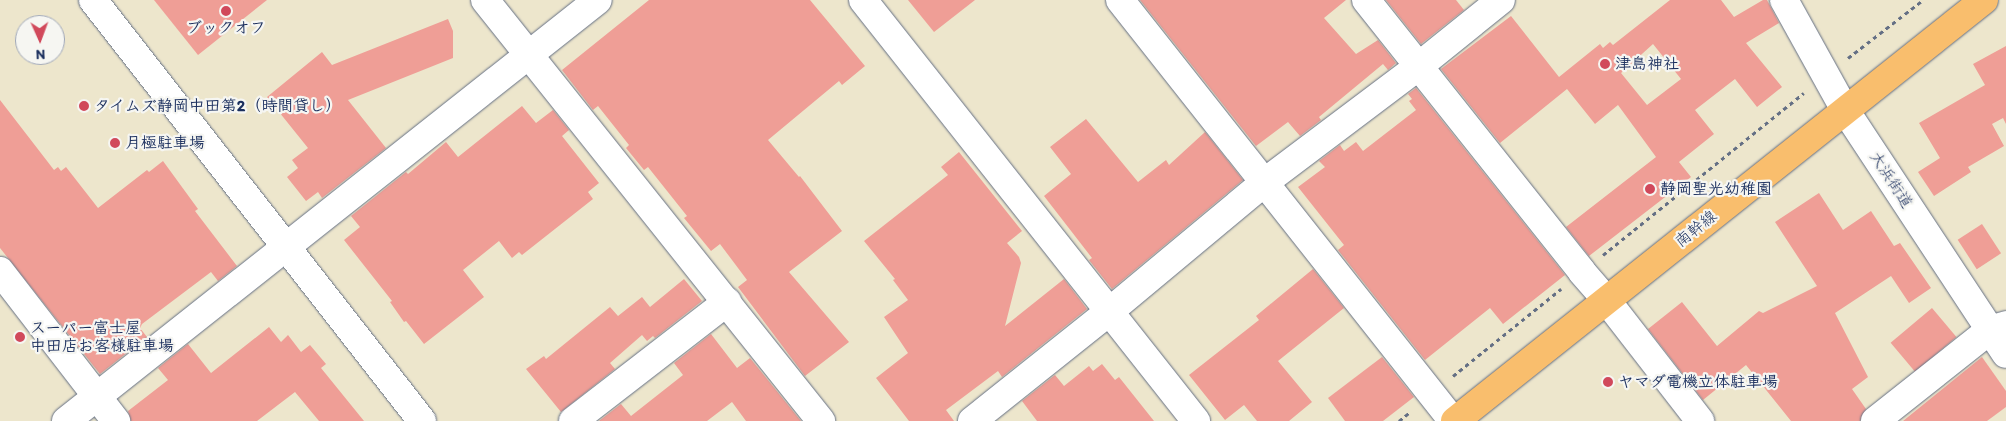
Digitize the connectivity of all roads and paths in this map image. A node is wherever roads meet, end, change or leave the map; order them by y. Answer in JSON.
{"nodes":[{"id":1,"x":92,"y":0,"type":"edge"},
{"id":2,"x":485,"y":0,"type":"edge"},
{"id":3,"x":598,"y":0,"type":"edge"},
{"id":4,"x":863,"y":0,"type":"edge"},
{"id":5,"x":1120,"y":0,"type":"edge"},
{"id":6,"x":1366,"y":0,"type":"edge"},
{"id":7,"x":1501,"y":0,"type":"edge"},
{"id":8,"x":1784,"y":0,"type":"edge"},
{"id":9,"x":1923,"y":0,"type":"edge"},
{"id":10,"x":1984,"y":0,"type":"edge"},
{"id":11,"x":530,"y":54,"type":"junction"},
{"id":12,"x":1419,"y":66,"type":"junction"},
{"id":13,"x":1826,"y":75,"type":"junction"},
{"id":14,"x":1845,"y":110,"type":"junction"},
{"id":15,"x":1265,"y":182,"type":"junction"},
{"id":16,"x":287,"y":246,"type":"junction"},
{"id":17,"x":0,"y":271,"type":"edge"},
{"id":18,"x":1582,"y":272,"type":"junction"},
{"id":19,"x":1607,"y":300,"type":"junction"},
{"id":20,"x":727,"y":302,"type":"junction"},
{"id":21,"x":1110,"y":311,"type":"junction"},
{"id":22,"x":1998,"y":328,"type":"edge"},
{"id":23,"x":2006,"y":354,"type":"edge"},
{"id":24,"x":1431,"y":394,"type":"junction"},
{"id":25,"x":97,"y":396,"type":"junction"},
{"id":26,"x":66,"y":421,"type":"edge"},
{"id":27,"x":116,"y":421,"type":"edge"},
{"id":28,"x":422,"y":421,"type":"edge"},
{"id":29,"x":574,"y":421,"type":"edge"},
{"id":30,"x":821,"y":421,"type":"edge"},
{"id":31,"x":972,"y":421,"type":"edge"},
{"id":32,"x":1196,"y":421,"type":"edge"},
{"id":33,"x":1399,"y":421,"type":"edge"},
{"id":34,"x":1454,"y":421,"type":"edge"},
{"id":35,"x":1700,"y":421,"type":"edge"},
{"id":36,"x":1875,"y":421,"type":"edge"}],
"edges":[{"from":1,"to":16,"type":"street"},
{"from":2,"to":11,"type":"street"},
{"from":3,"to":11,"type":"street"},
{"from":4,"to":21,"type":"street"},
{"from":5,"to":15,"type":"street"},
{"from":6,"to":12,"type":"street"},
{"from":7,"to":12,"type":"street"},
{"from":8,"to":13,"type":"street","name":"大浜街道"},
{"from":9,"to":13,"type":"path"},
{"from":10,"to":14,"type":"main road","name":"南幹線"},
{"from":11,"to":16,"type":"street"},
{"from":11,"to":20,"type":"street"},
{"from":12,"to":15,"type":"street"},
{"from":12,"to":18,"type":"street"},
{"from":13,"to":14,"type":"street","name":"大浜街道"},
{"from":13,"to":18,"type":"path"},
{"from":14,"to":19,"type":"main road","name":"南幹線"},
{"from":14,"to":22,"type":"street","name":"大浜街道"},
{"from":15,"to":21,"type":"street"},
{"from":15,"to":24,"type":"street"},
{"from":16,"to":25,"type":"street"},
{"from":16,"to":28,"type":"street"},
{"from":17,"to":25,"type":"street"},
{"from":18,"to":19,"type":"street"},
{"from":18,"to":24,"type":"path"},
{"from":19,"to":34,"type":"main road","name":"南幹線"},
{"from":19,"to":35,"type":"street"},
{"from":20,"to":29,"type":"street"},
{"from":20,"to":30,"type":"street"},
{"from":21,"to":31,"type":"street"},
{"from":21,"to":32,"type":"street"},
{"from":22,"to":23,"type":"street","name":"大浜街道"},
{"from":22,"to":36,"type":"street"},
{"from":24,"to":33,"type":"path"},
{"from":24,"to":34,"type":"street"},
{"from":25,"to":26,"type":"street"},
{"from":25,"to":27,"type":"street"}]}
